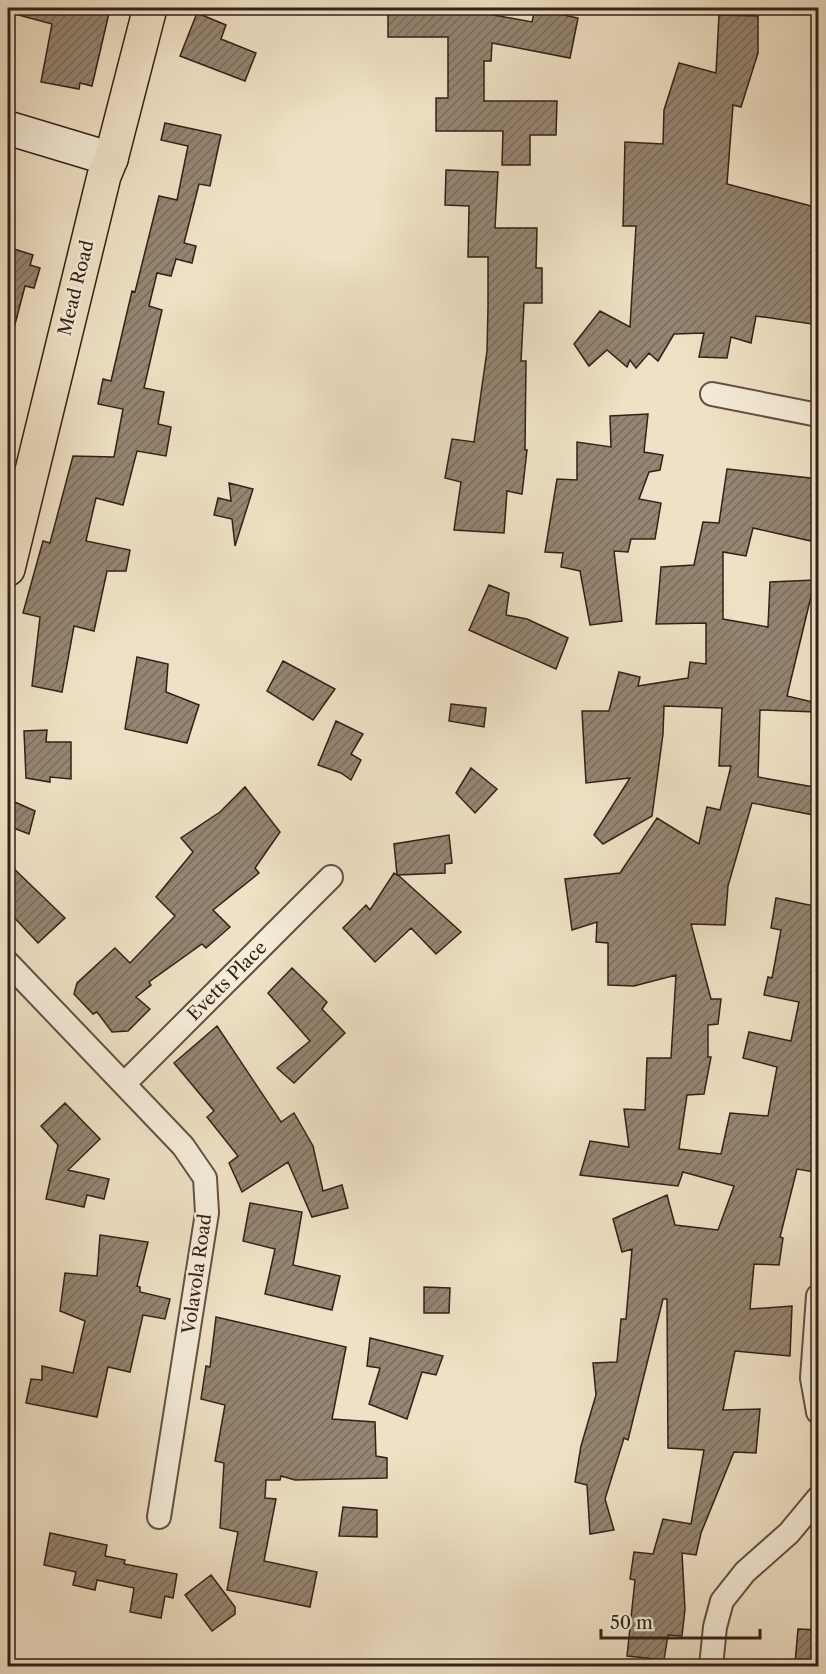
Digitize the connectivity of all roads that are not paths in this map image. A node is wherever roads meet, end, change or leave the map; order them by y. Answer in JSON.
{"nodes":[{"id":1,"x":150,"y":8,"type":"edge"},
{"id":2,"x":8,"y":128,"type":"edge"},
{"id":3,"x":111,"y":159,"type":"junction"},
{"id":4,"x":712,"y":394,"type":"dead end"},
{"id":5,"x":819,"y":415,"type":"edge"},
{"id":6,"x":8,"y":569,"type":"edge"},
{"id":7,"x":331,"y":877,"type":"dead end"},
{"id":8,"x":8,"y":963,"type":"edge"},
{"id":9,"x":124,"y":1084,"type":"junction"},
{"id":10,"x":819,"y":1296,"type":"edge"},
{"id":11,"x":819,"y":1412,"type":"edge"},
{"id":12,"x":819,"y":1498,"type":"edge"},
{"id":13,"x":159,"y":1517,"type":"dead end"},
{"id":14,"x":711,"y":1666,"type":"edge"}],
"edges":[{"from":1,"to":3,"type":"main road","name":"Mead Road"},
{"from":2,"to":3,"type":"main road"},
{"from":3,"to":6,"type":"main road","name":"Mead Road"},
{"from":4,"to":5,"type":"street"},
{"from":7,"to":9,"type":"street","name":"Evetts Place"},
{"from":8,"to":9,"type":"street","name":"Volavola Road"},
{"from":9,"to":13,"type":"street","name":"Volavola Road"},
{"from":10,"to":11,"type":"street"},
{"from":12,"to":14,"type":"street"}]}
